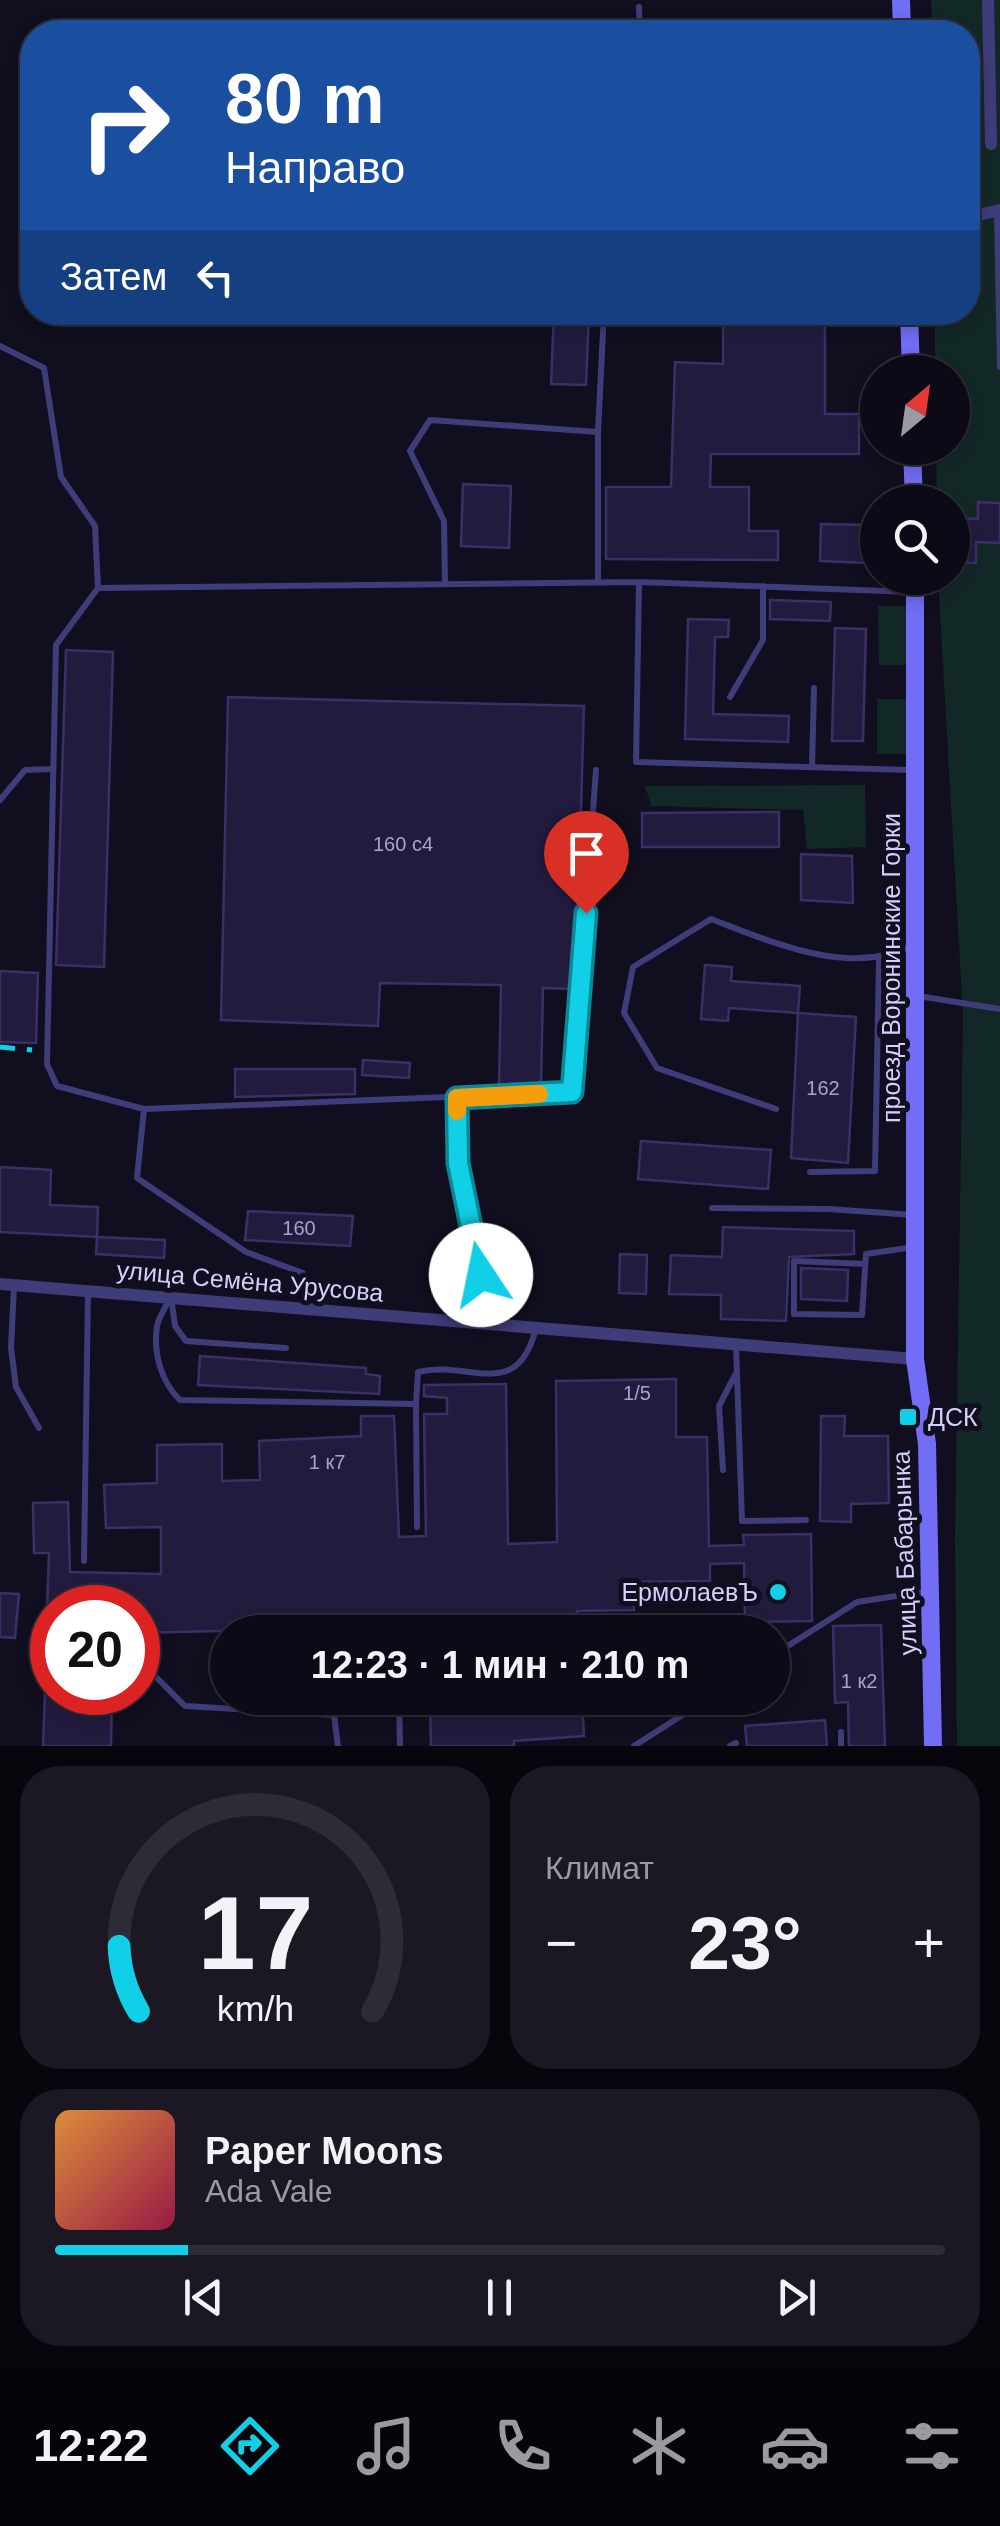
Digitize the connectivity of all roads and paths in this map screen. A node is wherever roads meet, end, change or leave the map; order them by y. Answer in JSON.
{"nodes":[{"id":1,"x":988,"y":0,"type":"edge"},
{"id":2,"x":638,"y":7,"type":"dead end"},
{"id":3,"x":639,"y":20,"type":"edge"},
{"id":4,"x":992,"y":144,"type":"dead end"},
{"id":5,"x":999,"y":211,"type":"edge"},
{"id":6,"x":603,"y":325,"type":"edge"},
{"id":7,"x":910,"y":325,"type":"edge"},
{"id":8,"x":0,"y":346,"type":"edge"},
{"id":9,"x":911,"y":355,"type":"edge"},
{"id":10,"x":1000,"y":367,"type":"edge"},
{"id":11,"x":598,"y":432,"type":"junction"},
{"id":12,"x":639,"y":582,"type":"junction"},
{"id":13,"x":598,"y":583,"type":"junction"},
{"id":14,"x":445,"y":584,"type":"junction"},
{"id":15,"x":860,"y":585,"type":"edge"},
{"id":16,"x":763,"y":586,"type":"junction"},
{"id":17,"x":98,"y":588,"type":"junction"},
{"id":18,"x":915,"y":595,"type":"edge"},
{"id":19,"x":814,"y":688,"type":"dead end"},
{"id":20,"x":730,"y":697,"type":"dead end"},
{"id":21,"x":812,"y":767,"type":"junction"},
{"id":22,"x":54,"y":769,"type":"junction"},
{"id":23,"x":596,"y":770,"type":"dead end"},
{"id":24,"x":916,"y":770,"type":"junction"},
{"id":25,"x":0,"y":800,"type":"edge"},
{"id":26,"x":917,"y":944,"type":"junction"},
{"id":27,"x":879,"y":959,"type":"junction"},
{"id":28,"x":917,"y":996,"type":"junction"},
{"id":29,"x":1000,"y":1009,"type":"edge"},
{"id":30,"x":457,"y":1098,"type":"junction"},
{"id":31,"x":144,"y":1109,"type":"junction"},
{"id":32,"x":776,"y":1109,"type":"dead end"},
{"id":33,"x":810,"y":1172,"type":"dead end"},
{"id":34,"x":712,"y":1208,"type":"dead end"},
{"id":35,"x":915,"y":1215,"type":"junction"},
{"id":36,"x":915,"y":1247,"type":"junction"},
{"id":37,"x":865,"y":1264,"type":"junction"},
{"id":38,"x":7,"y":1284,"type":"edge"},
{"id":39,"x":88,"y":1290,"type":"junction"},
{"id":40,"x":171,"y":1296,"type":"junction"},
{"id":41,"x":320,"y":1309,"type":"junction"},
{"id":42,"x":492,"y":1323,"type":"junction"},
{"id":43,"x":536,"y":1327,"type":"junction"},
{"id":44,"x":736,"y":1344,"type":"junction"},
{"id":45,"x":286,"y":1348,"type":"dead end"},
{"id":46,"x":915,"y":1359,"type":"junction"},
{"id":47,"x":736,"y":1374,"type":"junction"},
{"id":48,"x":416,"y":1404,"type":"junction"},
{"id":49,"x":39,"y":1428,"type":"dead end"},
{"id":50,"x":724,"y":1470,"type":"dead end"},
{"id":51,"x":806,"y":1520,"type":"dead end"},
{"id":52,"x":417,"y":1528,"type":"dead end"},
{"id":53,"x":84,"y":1561,"type":"dead end"},
{"id":54,"x":931,"y":1591,"type":"junction"},
{"id":55,"x":790,"y":1645,"type":"edge"},
{"id":56,"x":160,"y":1681,"type":"edge"},
{"id":57,"x":399,"y":1715,"type":"edge"},
{"id":58,"x":682,"y":1715,"type":"edge"},
{"id":59,"x":841,"y":1732,"type":"dead end"},
{"id":60,"x":338,"y":1746,"type":"edge"},
{"id":61,"x":400,"y":1746,"type":"edge"},
{"id":62,"x":634,"y":1746,"type":"edge"},
{"id":63,"x":841,"y":1746,"type":"edge"},
{"id":64,"x":933,"y":1746,"type":"edge"}],
"edges":[{"from":1,"to":4,"type":"street"},
{"from":2,"to":3,"type":"lane"},
{"from":5,"to":10,"type":"lane"},
{"from":6,"to":11,"type":"lane"},
{"from":7,"to":9,"type":"street"},
{"from":8,"to":17,"type":"lane"},
{"from":11,"to":13,"type":"lane"},
{"from":11,"to":14,"type":"lane"},
{"from":12,"to":13,"type":"lane"},
{"from":12,"to":16,"type":"lane"},
{"from":12,"to":21,"type":"lane"},
{"from":13,"to":14,"type":"lane"},
{"from":14,"to":17,"type":"lane"},
{"from":15,"to":16,"type":"lane"},
{"from":16,"to":20,"type":"lane"},
{"from":17,"to":22,"type":"lane"},
{"from":18,"to":24,"type":"street","name":"проезд Воронинские Горки"},
{"from":19,"to":21,"type":"lane"},
{"from":21,"to":24,"type":"lane"},
{"from":22,"to":25,"type":"lane"},
{"from":22,"to":31,"type":"lane"},
{"from":23,"to":30,"type":"lane"},
{"from":24,"to":26,"type":"street","name":"проезд Воронинские Горки"},
{"from":26,"to":27,"type":"lane"},
{"from":26,"to":28,"type":"street","name":"проезд Воронинские Горки"},
{"from":27,"to":32,"type":"lane"},
{"from":27,"to":33,"type":"lane"},
{"from":28,"to":29,"type":"lane"},
{"from":28,"to":35,"type":"street","name":"проезд Воронинские Горки"},
{"from":30,"to":31,"type":"lane"},
{"from":30,"to":42,"type":"lane"},
{"from":31,"to":41,"type":"lane"},
{"from":34,"to":35,"type":"lane"},
{"from":35,"to":36,"type":"street","name":"проезд Воронинские Горки"},
{"from":36,"to":37,"type":"lane"},
{"from":36,"to":46,"type":"street","name":"проезд Воронинские Горки"},
{"from":37,"to":37,"type":"lane"},
{"from":38,"to":39,"type":"street","name":"улица Семёна Урусова"},
{"from":38,"to":49,"type":"lane"},
{"from":39,"to":40,"type":"street","name":"улица Семёна Урусова"},
{"from":39,"to":53,"type":"lane"},
{"from":40,"to":41,"type":"street","name":"улица Семёна Урусова"},
{"from":40,"to":45,"type":"lane"},
{"from":40,"to":48,"type":"lane"},
{"from":41,"to":42,"type":"street","name":"улица Семёна Урусова"},
{"from":42,"to":43,"type":"street","name":"улица Семёна Урусова"},
{"from":43,"to":44,"type":"street","name":"улица Семёна Урусова"},
{"from":43,"to":48,"type":"lane"},
{"from":44,"to":46,"type":"street","name":"улица Семёна Урусова"},
{"from":44,"to":47,"type":"lane"},
{"from":46,"to":54,"type":"street","name":"улица Бабарынка"},
{"from":47,"to":50,"type":"lane"},
{"from":47,"to":51,"type":"lane"},
{"from":48,"to":52,"type":"lane"},
{"from":54,"to":55,"type":"lane"},
{"from":54,"to":64,"type":"street","name":"улица Бабарынка"},
{"from":56,"to":60,"type":"lane"},
{"from":57,"to":61,"type":"lane"},
{"from":58,"to":62,"type":"lane"},
{"from":59,"to":63,"type":"lane"}]}
